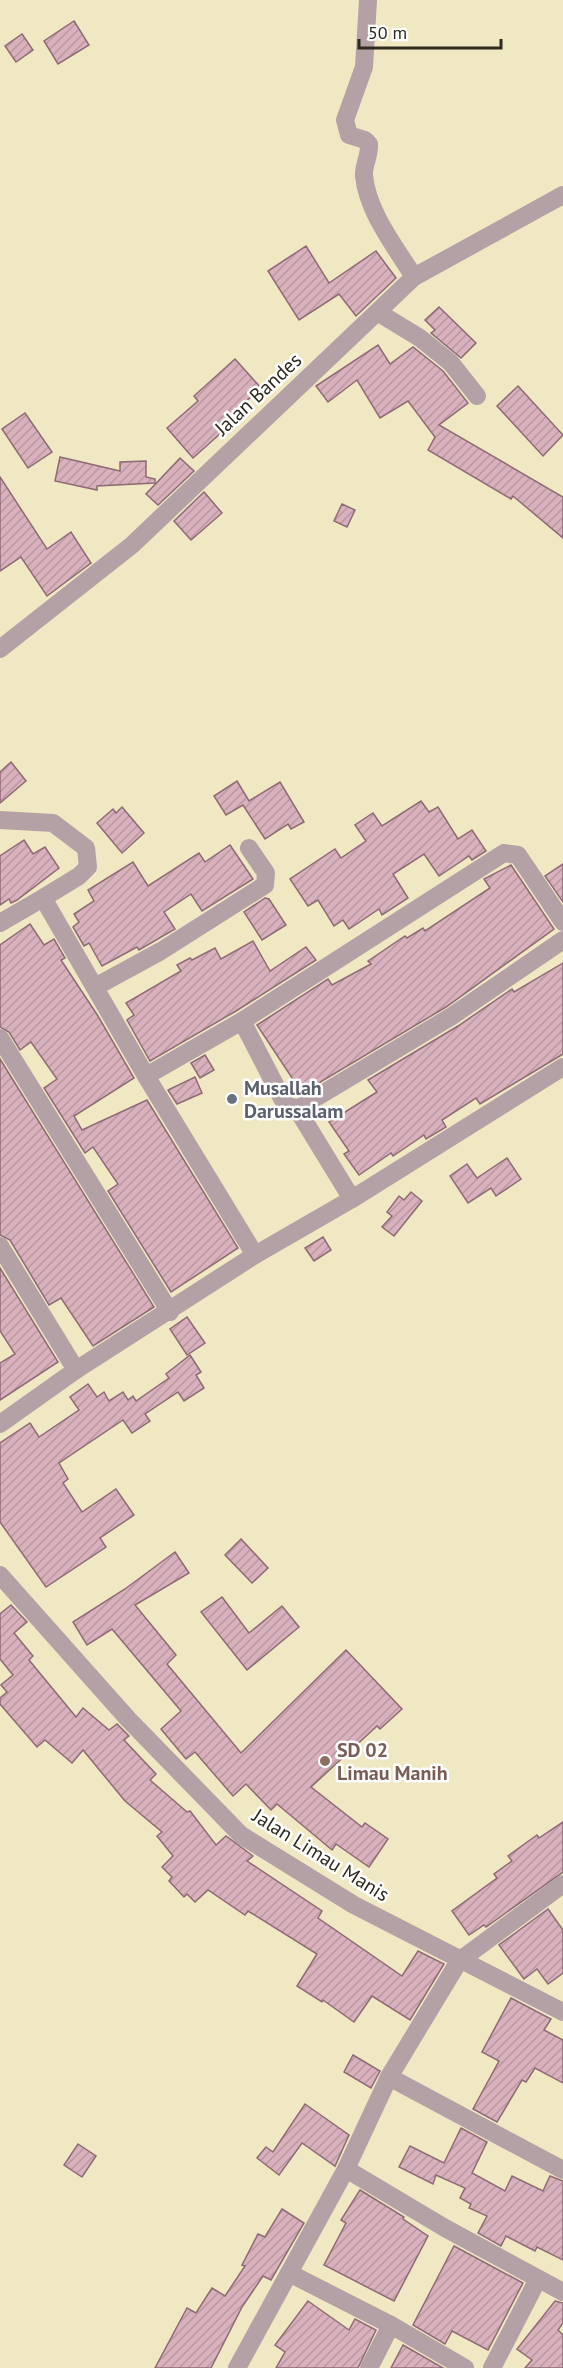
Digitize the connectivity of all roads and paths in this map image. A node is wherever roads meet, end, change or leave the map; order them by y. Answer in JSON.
{"nodes":[{"id":1,"x":368,"y":0,"type":"edge"},
{"id":2,"x":563,"y":195,"type":"edge"},
{"id":3,"x":414,"y":277,"type":"junction"},
{"id":4,"x":379,"y":313,"type":"junction"},
{"id":5,"x":477,"y":396,"type":"dead end"},
{"id":6,"x":0,"y":649,"type":"edge"},
{"id":7,"x":0,"y":820,"type":"edge"},
{"id":8,"x":249,"y":848,"type":"dead end"},
{"id":9,"x":43,"y":898,"type":"junction"},
{"id":10,"x":563,"y":921,"type":"edge"},
{"id":11,"x":0,"y":923,"type":"edge"},
{"id":12,"x":563,"y":940,"type":"edge"},
{"id":13,"x":95,"y":987,"type":"junction"},
{"id":14,"x":242,"y":1021,"type":"junction"},
{"id":15,"x":0,"y":1038,"type":"edge"},
{"id":16,"x":563,"y":1067,"type":"edge"},
{"id":17,"x":146,"y":1076,"type":"junction"},
{"id":18,"x":297,"y":1109,"type":"junction"},
{"id":19,"x":352,"y":1199,"type":"junction"},
{"id":20,"x":0,"y":1246,"type":"edge"},
{"id":21,"x":255,"y":1255,"type":"junction"},
{"id":22,"x":170,"y":1312,"type":"junction"},
{"id":23,"x":76,"y":1370,"type":"junction"},
{"id":24,"x":0,"y":1424,"type":"edge"},
{"id":25,"x":3,"y":1586,"type":"edge"},
{"id":26,"x":563,"y":1884,"type":"edge"},
{"id":27,"x":459,"y":1961,"type":"junction"},
{"id":28,"x":563,"y":2013,"type":"edge"},
{"id":29,"x":389,"y":2077,"type":"junction"},
{"id":30,"x":346,"y":2169,"type":"junction"},
{"id":31,"x":563,"y":2170,"type":"edge"},
{"id":32,"x":289,"y":2273,"type":"junction"},
{"id":33,"x":538,"y":2279,"type":"junction"},
{"id":34,"x":563,"y":2292,"type":"edge"},
{"id":35,"x":391,"y":2325,"type":"junction"},
{"id":36,"x":237,"y":2368,"type":"edge"},
{"id":37,"x":369,"y":2368,"type":"edge"},
{"id":38,"x":465,"y":2368,"type":"edge"},
{"id":39,"x":492,"y":2368,"type":"edge"}],
"edges":[{"from":1,"to":3,"type":"street"},
{"from":2,"to":3,"type":"street","name":"Jalan Bandes"},
{"from":3,"to":4,"type":"street","name":"Jalan Bandes"},
{"from":4,"to":5,"type":"street"},
{"from":4,"to":6,"type":"street","name":"Jalan Bandes"},
{"from":7,"to":9,"type":"street"},
{"from":8,"to":13,"type":"street"},
{"from":9,"to":11,"type":"street"},
{"from":9,"to":13,"type":"street"},
{"from":10,"to":14,"type":"street"},
{"from":12,"to":18,"type":"street"},
{"from":13,"to":17,"type":"street"},
{"from":14,"to":17,"type":"street"},
{"from":14,"to":18,"type":"street"},
{"from":15,"to":22,"type":"street"},
{"from":16,"to":19,"type":"street"},
{"from":17,"to":21,"type":"street"},
{"from":18,"to":19,"type":"street"},
{"from":19,"to":21,"type":"street"},
{"from":20,"to":23,"type":"street"},
{"from":21,"to":22,"type":"street"},
{"from":22,"to":23,"type":"street"},
{"from":23,"to":24,"type":"street"},
{"from":25,"to":27,"type":"street","name":"Jalan Limau Manis"},
{"from":26,"to":27,"type":"street"},
{"from":27,"to":28,"type":"street","name":"Jalan Limau Manis"},
{"from":27,"to":29,"type":"street"},
{"from":29,"to":30,"type":"street"},
{"from":29,"to":31,"type":"street"},
{"from":30,"to":32,"type":"street"},
{"from":30,"to":33,"type":"street"},
{"from":32,"to":35,"type":"street"},
{"from":32,"to":36,"type":"street"},
{"from":33,"to":34,"type":"street"},
{"from":33,"to":39,"type":"street"},
{"from":35,"to":37,"type":"street"},
{"from":35,"to":38,"type":"street"}]}
